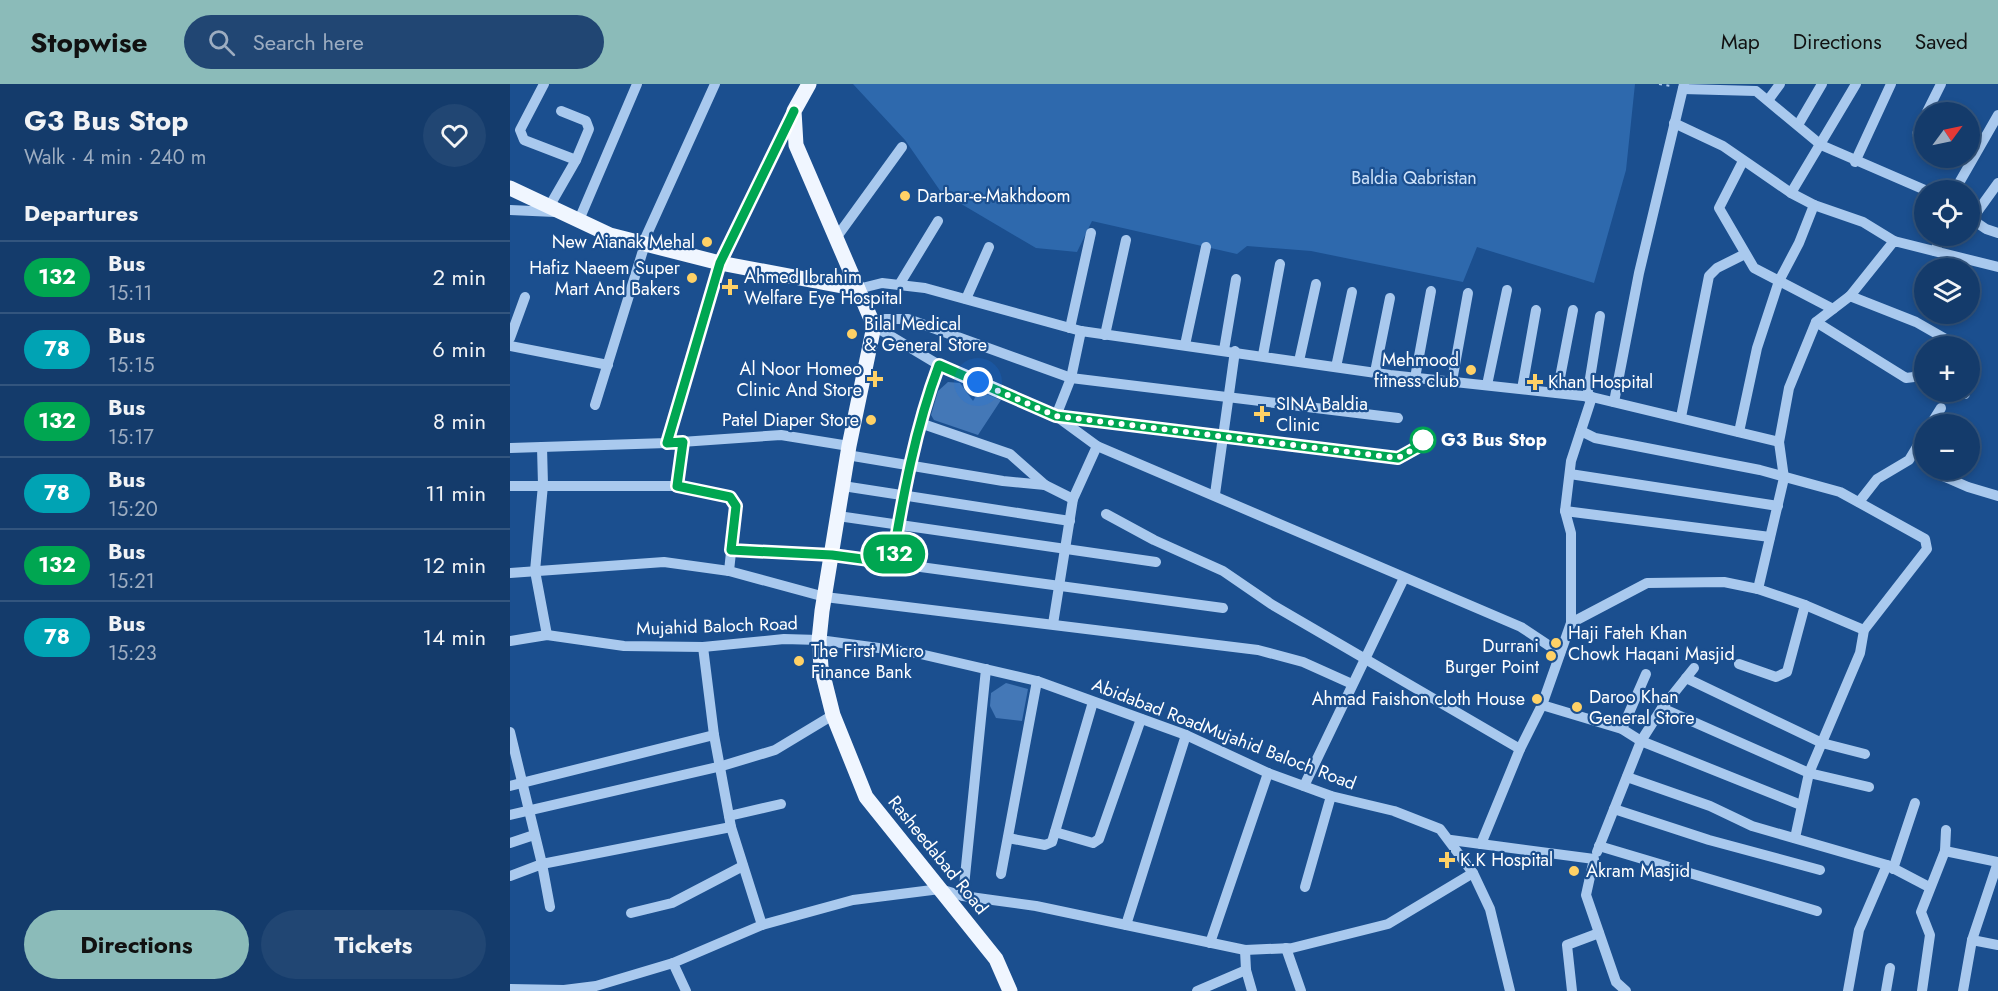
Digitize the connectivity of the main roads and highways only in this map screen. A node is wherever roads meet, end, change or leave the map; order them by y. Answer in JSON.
{"nodes":[{"id":1,"x":808,"y":84,"type":"edge"},
{"id":2,"x":510,"y":188,"type":"edge"},
{"id":3,"x":858,"y":289,"type":"junction"},
{"id":4,"x":1010,"y":991,"type":"edge"}],
"edges":[{"from":1,"to":3,"type":"main road"},
{"from":2,"to":3,"type":"main road"},
{"from":3,"to":4,"type":"main road","name":"Rasheedabad Road"}]}
